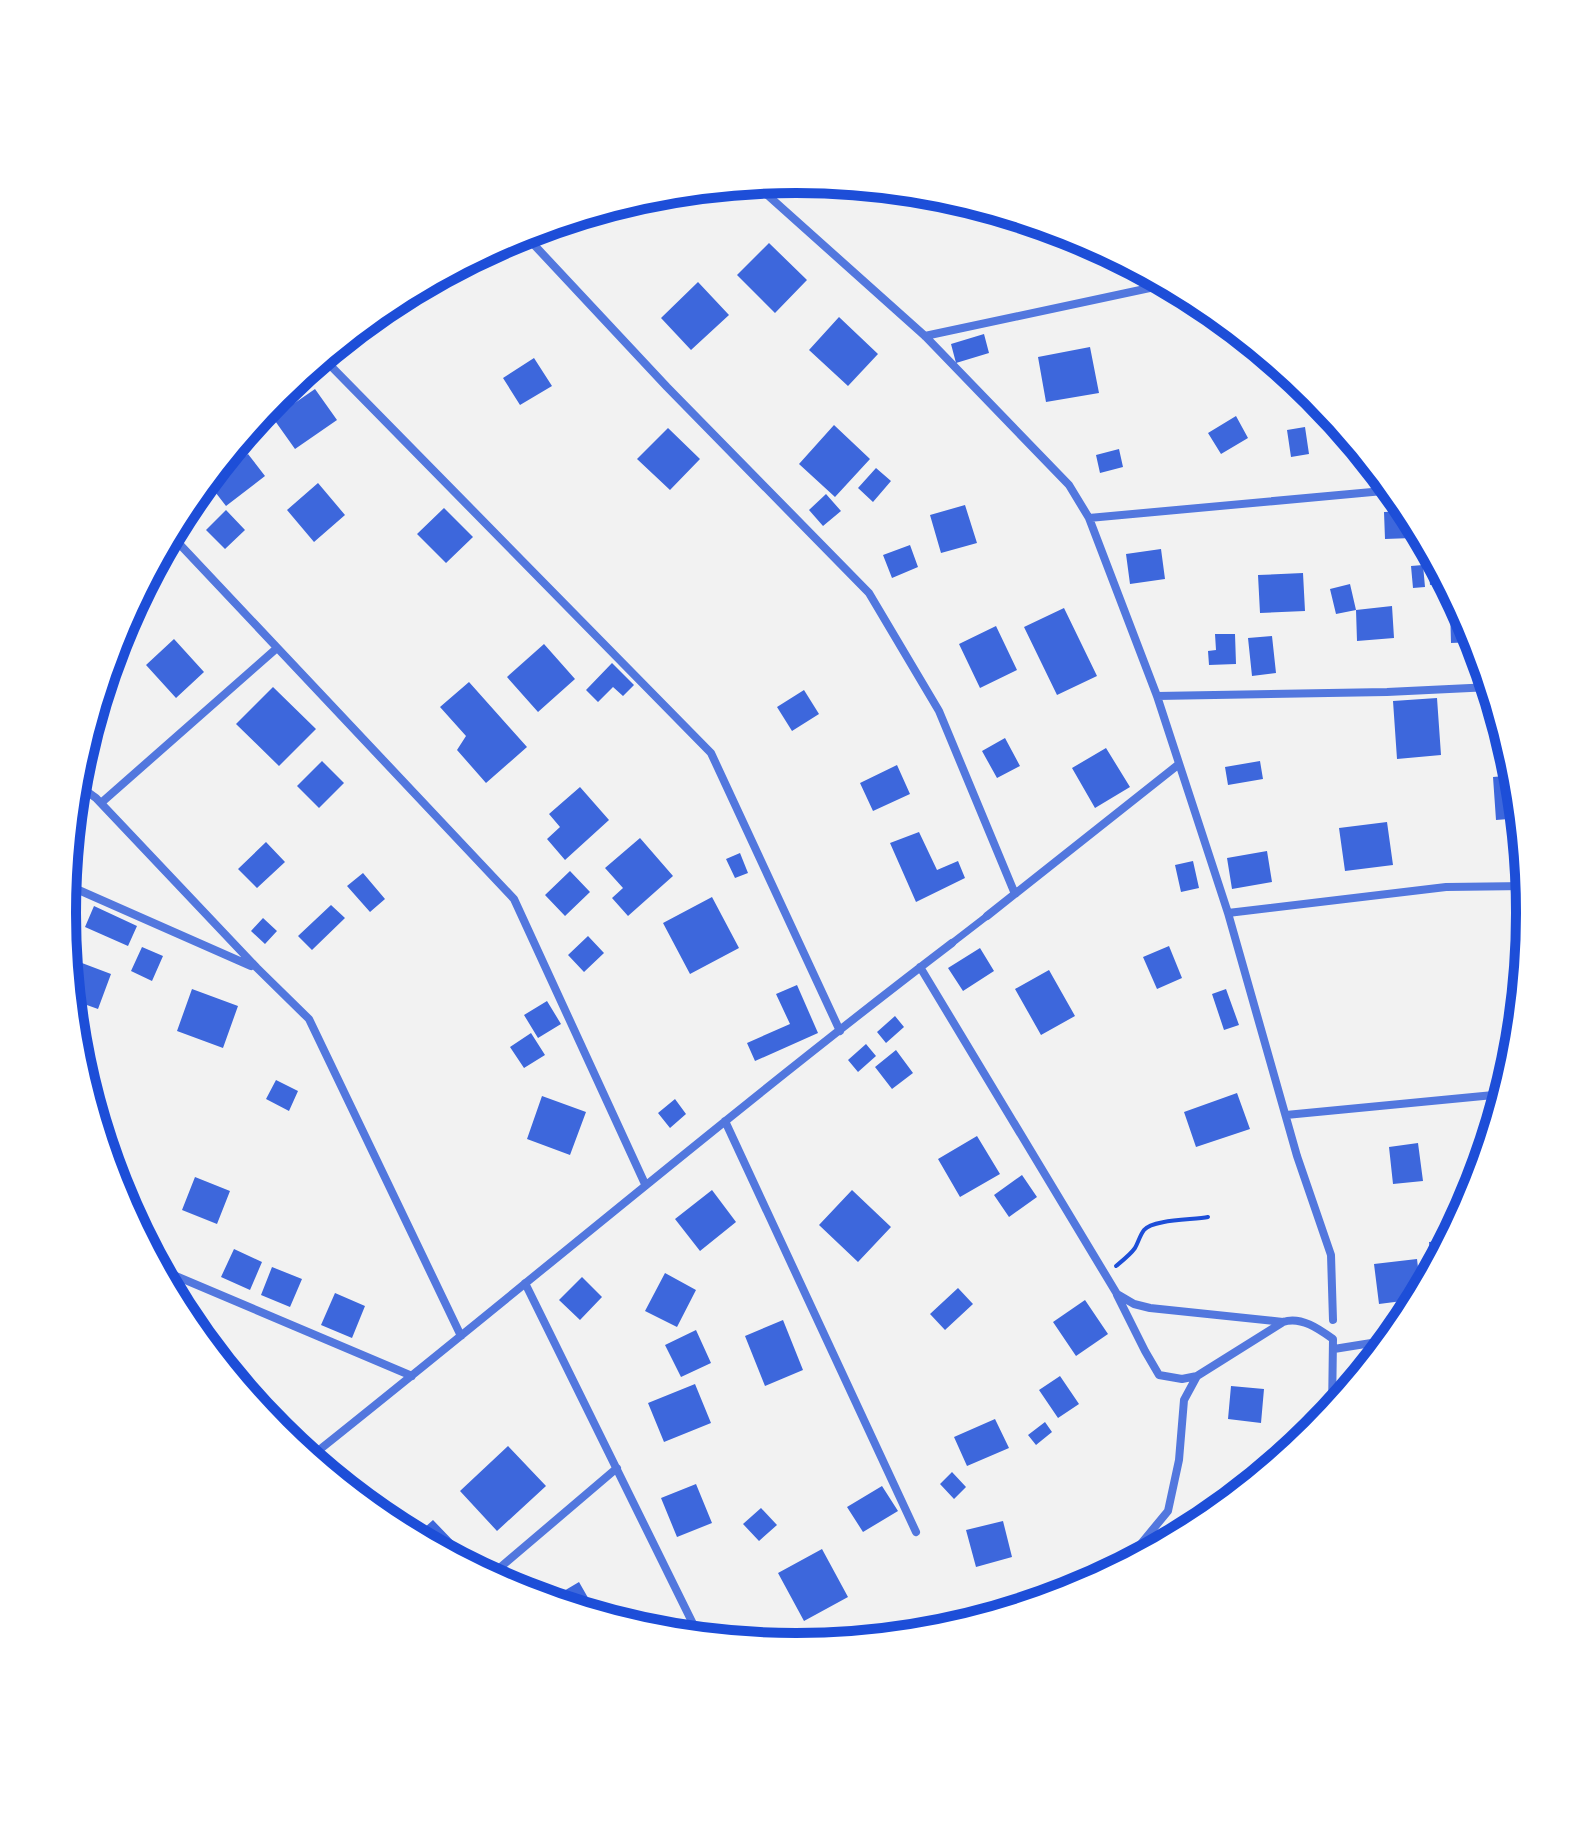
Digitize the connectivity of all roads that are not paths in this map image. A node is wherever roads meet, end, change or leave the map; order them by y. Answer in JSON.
{"nodes":[{"id":1,"x":767,"y":194,"type":"edge"},
{"id":2,"x":533,"y":243,"type":"edge"},
{"id":3,"x":1153,"y":287,"type":"edge"},
{"id":4,"x":925,"y":336,"type":"junction"},
{"id":5,"x":330,"y":365,"type":"edge"},
{"id":6,"x":1379,"y":491,"type":"edge"},
{"id":7,"x":1089,"y":518,"type":"junction"},
{"id":8,"x":178,"y":543,"type":"edge"},
{"id":9,"x":277,"y":648,"type":"junction"},
{"id":10,"x":1480,"y":688,"type":"edge"},
{"id":11,"x":1157,"y":696,"type":"junction"},
{"id":12,"x":1179,"y":764,"type":"junction"},
{"id":13,"x":87,"y":792,"type":"edge"},
{"id":14,"x":101,"y":803,"type":"junction"},
{"id":15,"x":1515,"y":886,"type":"edge"},
{"id":16,"x":77,"y":889,"type":"edge"},
{"id":17,"x":1015,"y":894,"type":"junction"},
{"id":18,"x":1228,"y":913,"type":"junction"},
{"id":19,"x":987,"y":916,"type":"joint"},
{"id":20,"x":952,"y":943,"type":"joint"},
{"id":21,"x":920,"y":967,"type":"junction"},
{"id":22,"x":257,"y":968,"type":"junction"},
{"id":23,"x":840,"y":1031,"type":"junction"},
{"id":24,"x":1492,"y":1095,"type":"edge"},
{"id":25,"x":1286,"y":1115,"type":"junction"},
{"id":26,"x":725,"y":1121,"type":"junction"},
{"id":27,"x":645,"y":1184,"type":"junction"},
{"id":28,"x":173,"y":1275,"type":"edge"},
{"id":29,"x":525,"y":1283,"type":"junction"},
{"id":30,"x":1117,"y":1294,"type":"junction"},
{"id":31,"x":1333,"y":1320,"type":"dead end"},
{"id":32,"x":1283,"y":1322,"type":"junction"},
{"id":33,"x":461,"y":1336,"type":"junction"},
{"id":34,"x":1373,"y":1343,"type":"edge"},
{"id":35,"x":1334,"y":1349,"type":"junction"},
{"id":36,"x":412,"y":1376,"type":"junction"},
{"id":37,"x":1197,"y":1376,"type":"junction"},
{"id":38,"x":1333,"y":1393,"type":"edge"},
{"id":39,"x":318,"y":1451,"type":"edge"},
{"id":40,"x":617,"y":1468,"type":"junction"},
{"id":41,"x":916,"y":1532,"type":"dead end"},
{"id":42,"x":1139,"y":1546,"type":"edge"},
{"id":43,"x":499,"y":1568,"type":"edge"},
{"id":44,"x":694,"y":1626,"type":"edge"}],
"edges":[{"from":1,"to":4,"type":"street"},
{"from":2,"to":17,"type":"street"},
{"from":3,"to":4,"type":"street"},
{"from":4,"to":7,"type":"street"},
{"from":5,"to":23,"type":"street"},
{"from":6,"to":7,"type":"street"},
{"from":7,"to":11,"type":"street"},
{"from":8,"to":9,"type":"street"},
{"from":9,"to":14,"type":"street"},
{"from":9,"to":27,"type":"street"},
{"from":10,"to":11,"type":"street"},
{"from":11,"to":12,"type":"street"},
{"from":12,"to":17,"type":"street"},
{"from":12,"to":18,"type":"street"},
{"from":13,"to":14,"type":"street"},
{"from":14,"to":22,"type":"street"},
{"from":15,"to":18,"type":"street"},
{"from":16,"to":22,"type":"street"},
{"from":17,"to":19,"type":"street"},
{"from":18,"to":25,"type":"street"},
{"from":19,"to":20,"type":"street"},
{"from":20,"to":21,"type":"street"},
{"from":21,"to":23,"type":"street"},
{"from":21,"to":30,"type":"street"},
{"from":22,"to":33,"type":"street"},
{"from":23,"to":26,"type":"street"},
{"from":24,"to":25,"type":"street"},
{"from":25,"to":31,"type":"street"},
{"from":26,"to":27,"type":"street"},
{"from":26,"to":41,"type":"street"},
{"from":27,"to":29,"type":"street"},
{"from":28,"to":36,"type":"street"},
{"from":29,"to":33,"type":"street"},
{"from":29,"to":40,"type":"street"},
{"from":30,"to":32,"type":"street"},
{"from":30,"to":37,"type":"street"},
{"from":32,"to":35,"type":"street"},
{"from":32,"to":37,"type":"street"},
{"from":33,"to":36,"type":"street"},
{"from":34,"to":35,"type":"street"},
{"from":35,"to":38,"type":"street"},
{"from":36,"to":39,"type":"street"},
{"from":37,"to":42,"type":"street"},
{"from":40,"to":43,"type":"street"},
{"from":40,"to":44,"type":"street"}]}
